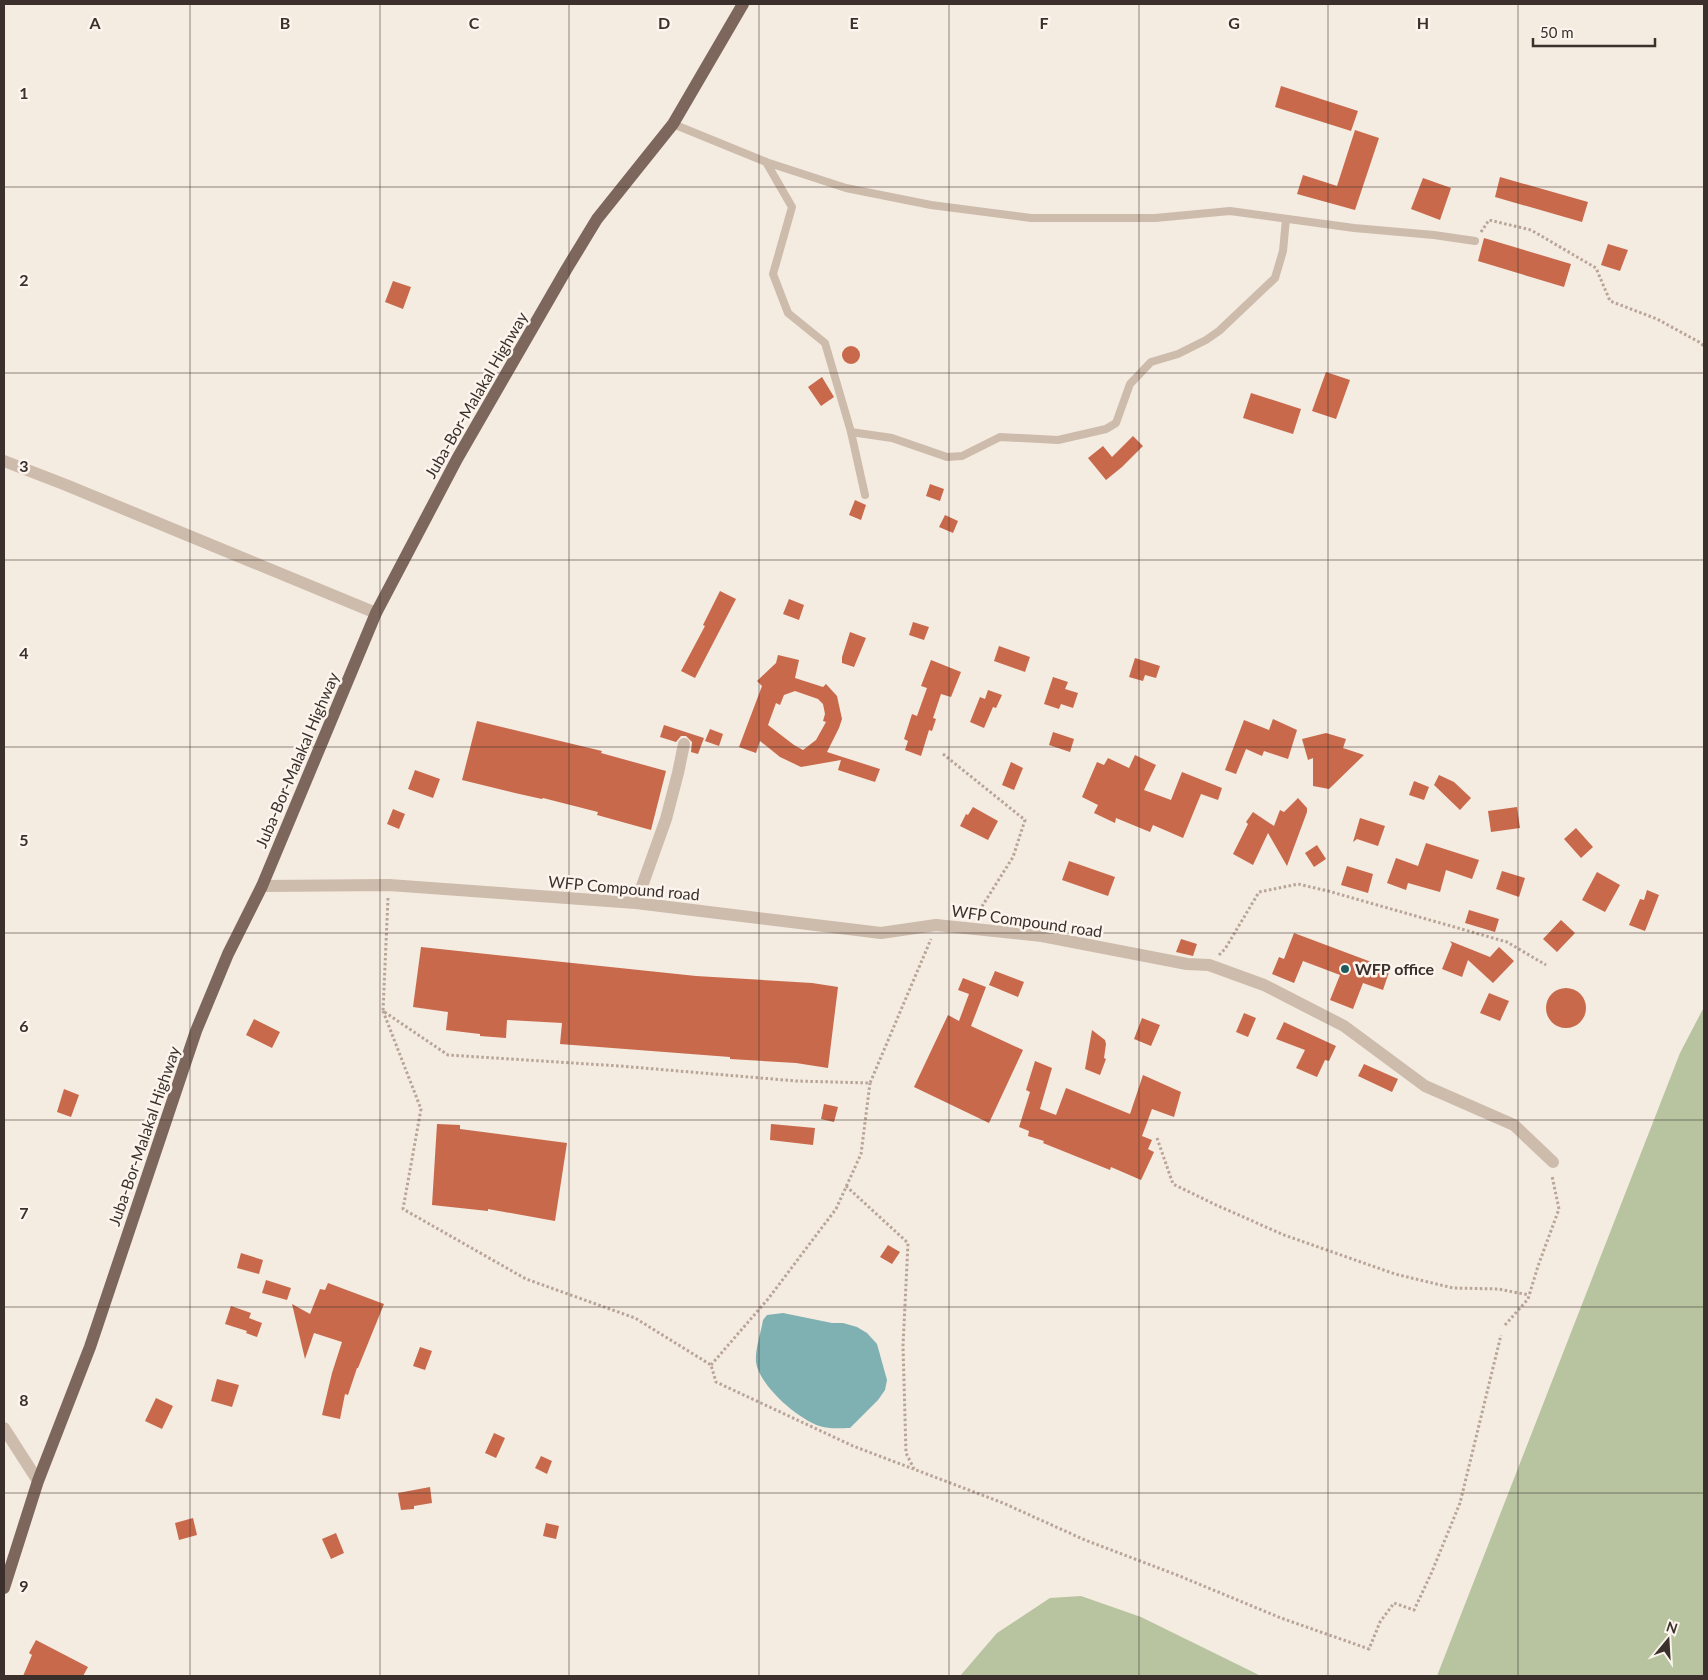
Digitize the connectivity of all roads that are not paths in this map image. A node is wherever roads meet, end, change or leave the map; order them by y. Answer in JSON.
{"nodes":[{"id":1,"x":743,"y":4,"type":"edge"},
{"id":2,"x":673,"y":124,"type":"junction"},
{"id":3,"x":766,"y":162,"type":"junction"},
{"id":4,"x":1286,"y":219,"type":"junction"},
{"id":5,"x":1475,"y":241,"type":"road end"},
{"id":6,"x":850,"y":432,"type":"junction"},
{"id":7,"x":4,"y":462,"type":"edge"},
{"id":8,"x":865,"y":495,"type":"dead end"},
{"id":9,"x":376,"y":613,"type":"junction"},
{"id":10,"x":684,"y":744,"type":"dead end"},
{"id":11,"x":262,"y":886,"type":"junction"},
{"id":12,"x":636,"y":903,"type":"junction"},
{"id":13,"x":1551,"y":1160,"type":"road end"},
{"id":14,"x":4,"y":1428,"type":"edge"},
{"id":15,"x":38,"y":1481,"type":"junction"},
{"id":16,"x":4,"y":1588,"type":"edge"}],
"edges":[{"from":1,"to":2,"type":"main road","name":"Juba-Bor-Malakal Highway"},
{"from":2,"to":3,"type":"lane"},
{"from":2,"to":9,"type":"main road","name":"Juba-Bor-Malakal Highway"},
{"from":3,"to":4,"type":"lane"},
{"from":3,"to":6,"type":"lane"},
{"from":4,"to":5,"type":"lane"},
{"from":4,"to":6,"type":"lane"},
{"from":6,"to":8,"type":"lane"},
{"from":7,"to":9,"type":"street"},
{"from":9,"to":11,"type":"main road","name":"Juba-Bor-Malakal Highway"},
{"from":10,"to":12,"type":"street"},
{"from":11,"to":12,"type":"street","name":"WFP Compound road"},
{"from":11,"to":15,"type":"main road","name":"Juba-Bor-Malakal Highway"},
{"from":12,"to":13,"type":"street","name":"WFP Compound road"},
{"from":14,"to":15,"type":"street"},
{"from":15,"to":16,"type":"main road","name":"Juba-Bor-Malakal Highway"}]}
